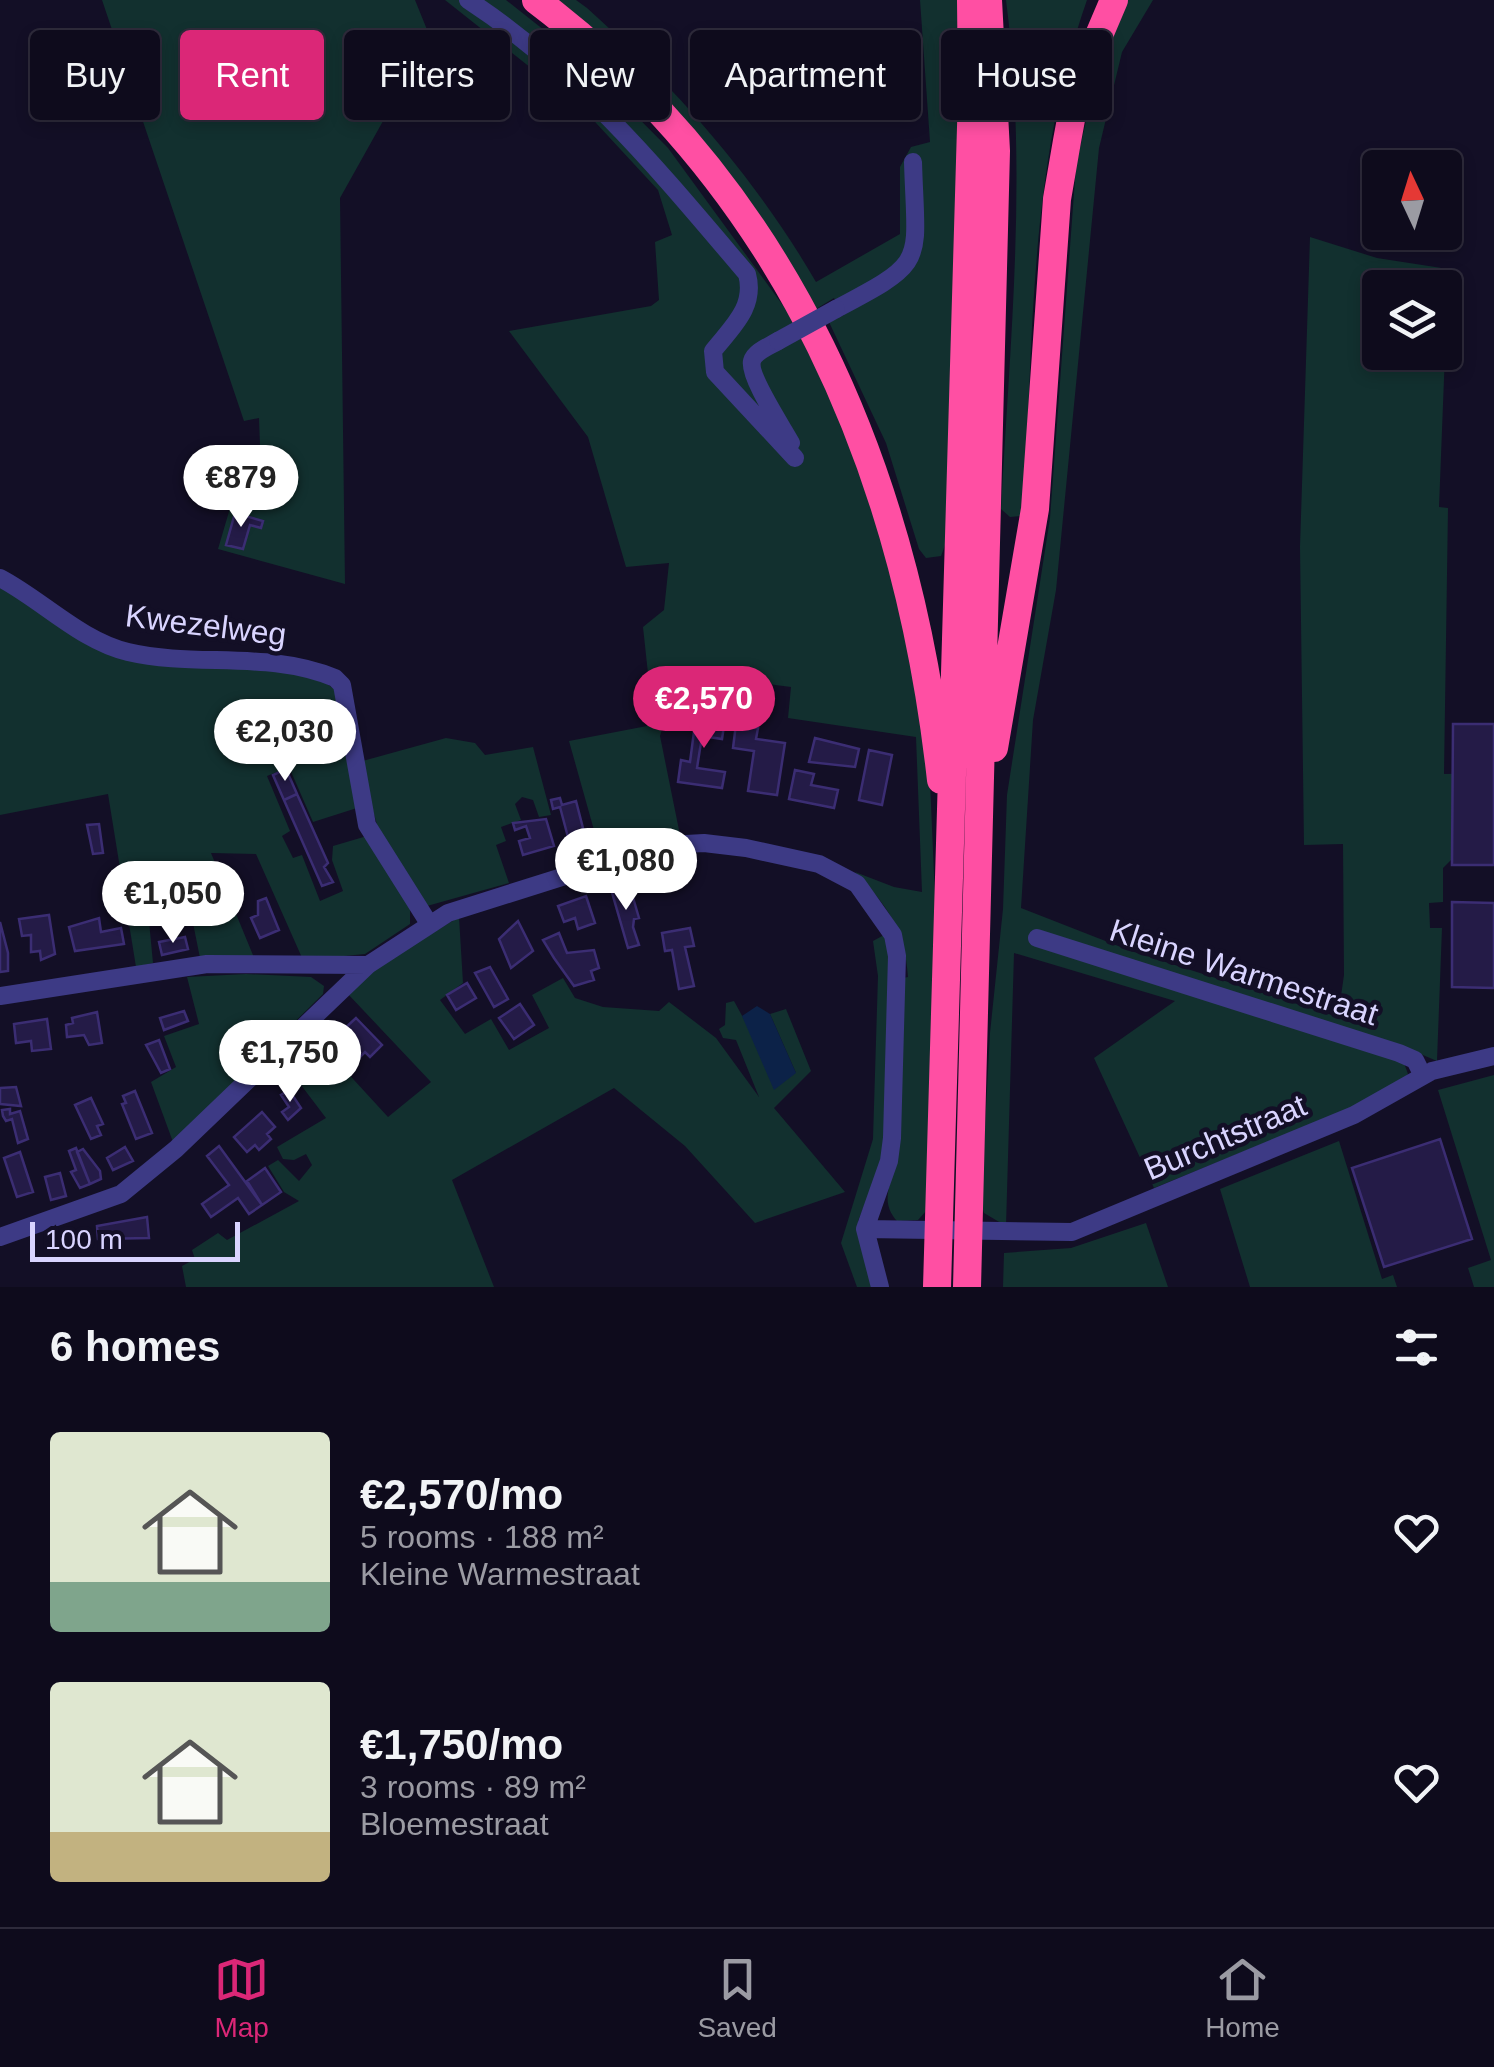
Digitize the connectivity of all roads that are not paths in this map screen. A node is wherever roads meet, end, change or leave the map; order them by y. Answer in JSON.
{"nodes":[{"id":1,"x":468,"y":0,"type":"edge"},
{"id":2,"x":536,"y":0,"type":"edge"},
{"id":3,"x":970,"y":0,"type":"edge"},
{"id":4,"x":988,"y":0,"type":"edge"},
{"id":5,"x":1114,"y":0,"type":"edge"},
{"id":6,"x":913,"y":162,"type":"dead end"},
{"id":7,"x":0,"y":578,"type":"edge"},
{"id":8,"x":980,"y":792,"type":"junction"},
{"id":9,"x":428,"y":922,"type":"junction"},
{"id":10,"x":949,"y":926,"type":"junction"},
{"id":11,"x":1038,"y":938,"type":"dead end"},
{"id":12,"x":368,"y":965,"type":"junction"},
{"id":13,"x":0,"y":996,"type":"edge"},
{"id":14,"x":1494,"y":1056,"type":"edge"},
{"id":15,"x":1423,"y":1076,"type":"junction"},
{"id":16,"x":865,"y":1229,"type":"junction"},
{"id":17,"x":939,"y":1230,"type":"junction"},
{"id":18,"x":970,"y":1230,"type":"junction"},
{"id":19,"x":0,"y":1238,"type":"edge"},
{"id":20,"x":880,"y":1287,"type":"edge"},
{"id":21,"x":937,"y":1287,"type":"edge"},
{"id":22,"x":967,"y":1287,"type":"edge"}],
"edges":[{"from":1,"to":6,"type":"street","bridge":true},
{"from":2,"to":10,"type":"highway"},
{"from":3,"to":10,"type":"highway"},
{"from":4,"to":8,"type":"highway"},
{"from":5,"to":8,"type":"highway"},
{"from":7,"to":9,"type":"street","name":"Kwezelweg"},
{"from":8,"to":18,"type":"highway"},
{"from":9,"to":12,"type":"street"},
{"from":9,"to":16,"type":"street"},
{"from":10,"to":17,"type":"highway"},
{"from":11,"to":15,"type":"street","name":"Kleine Warmestraat"},
{"from":12,"to":13,"type":"street"},
{"from":12,"to":19,"type":"street"},
{"from":14,"to":15,"type":"street","name":"Burchtstraat"},
{"from":15,"to":18,"type":"street","name":"Burchtstraat"},
{"from":16,"to":17,"type":"street"},
{"from":16,"to":20,"type":"street"},
{"from":17,"to":18,"type":"street","name":"Burchtstraat"},
{"from":17,"to":21,"type":"highway"},
{"from":18,"to":22,"type":"highway"}]}
